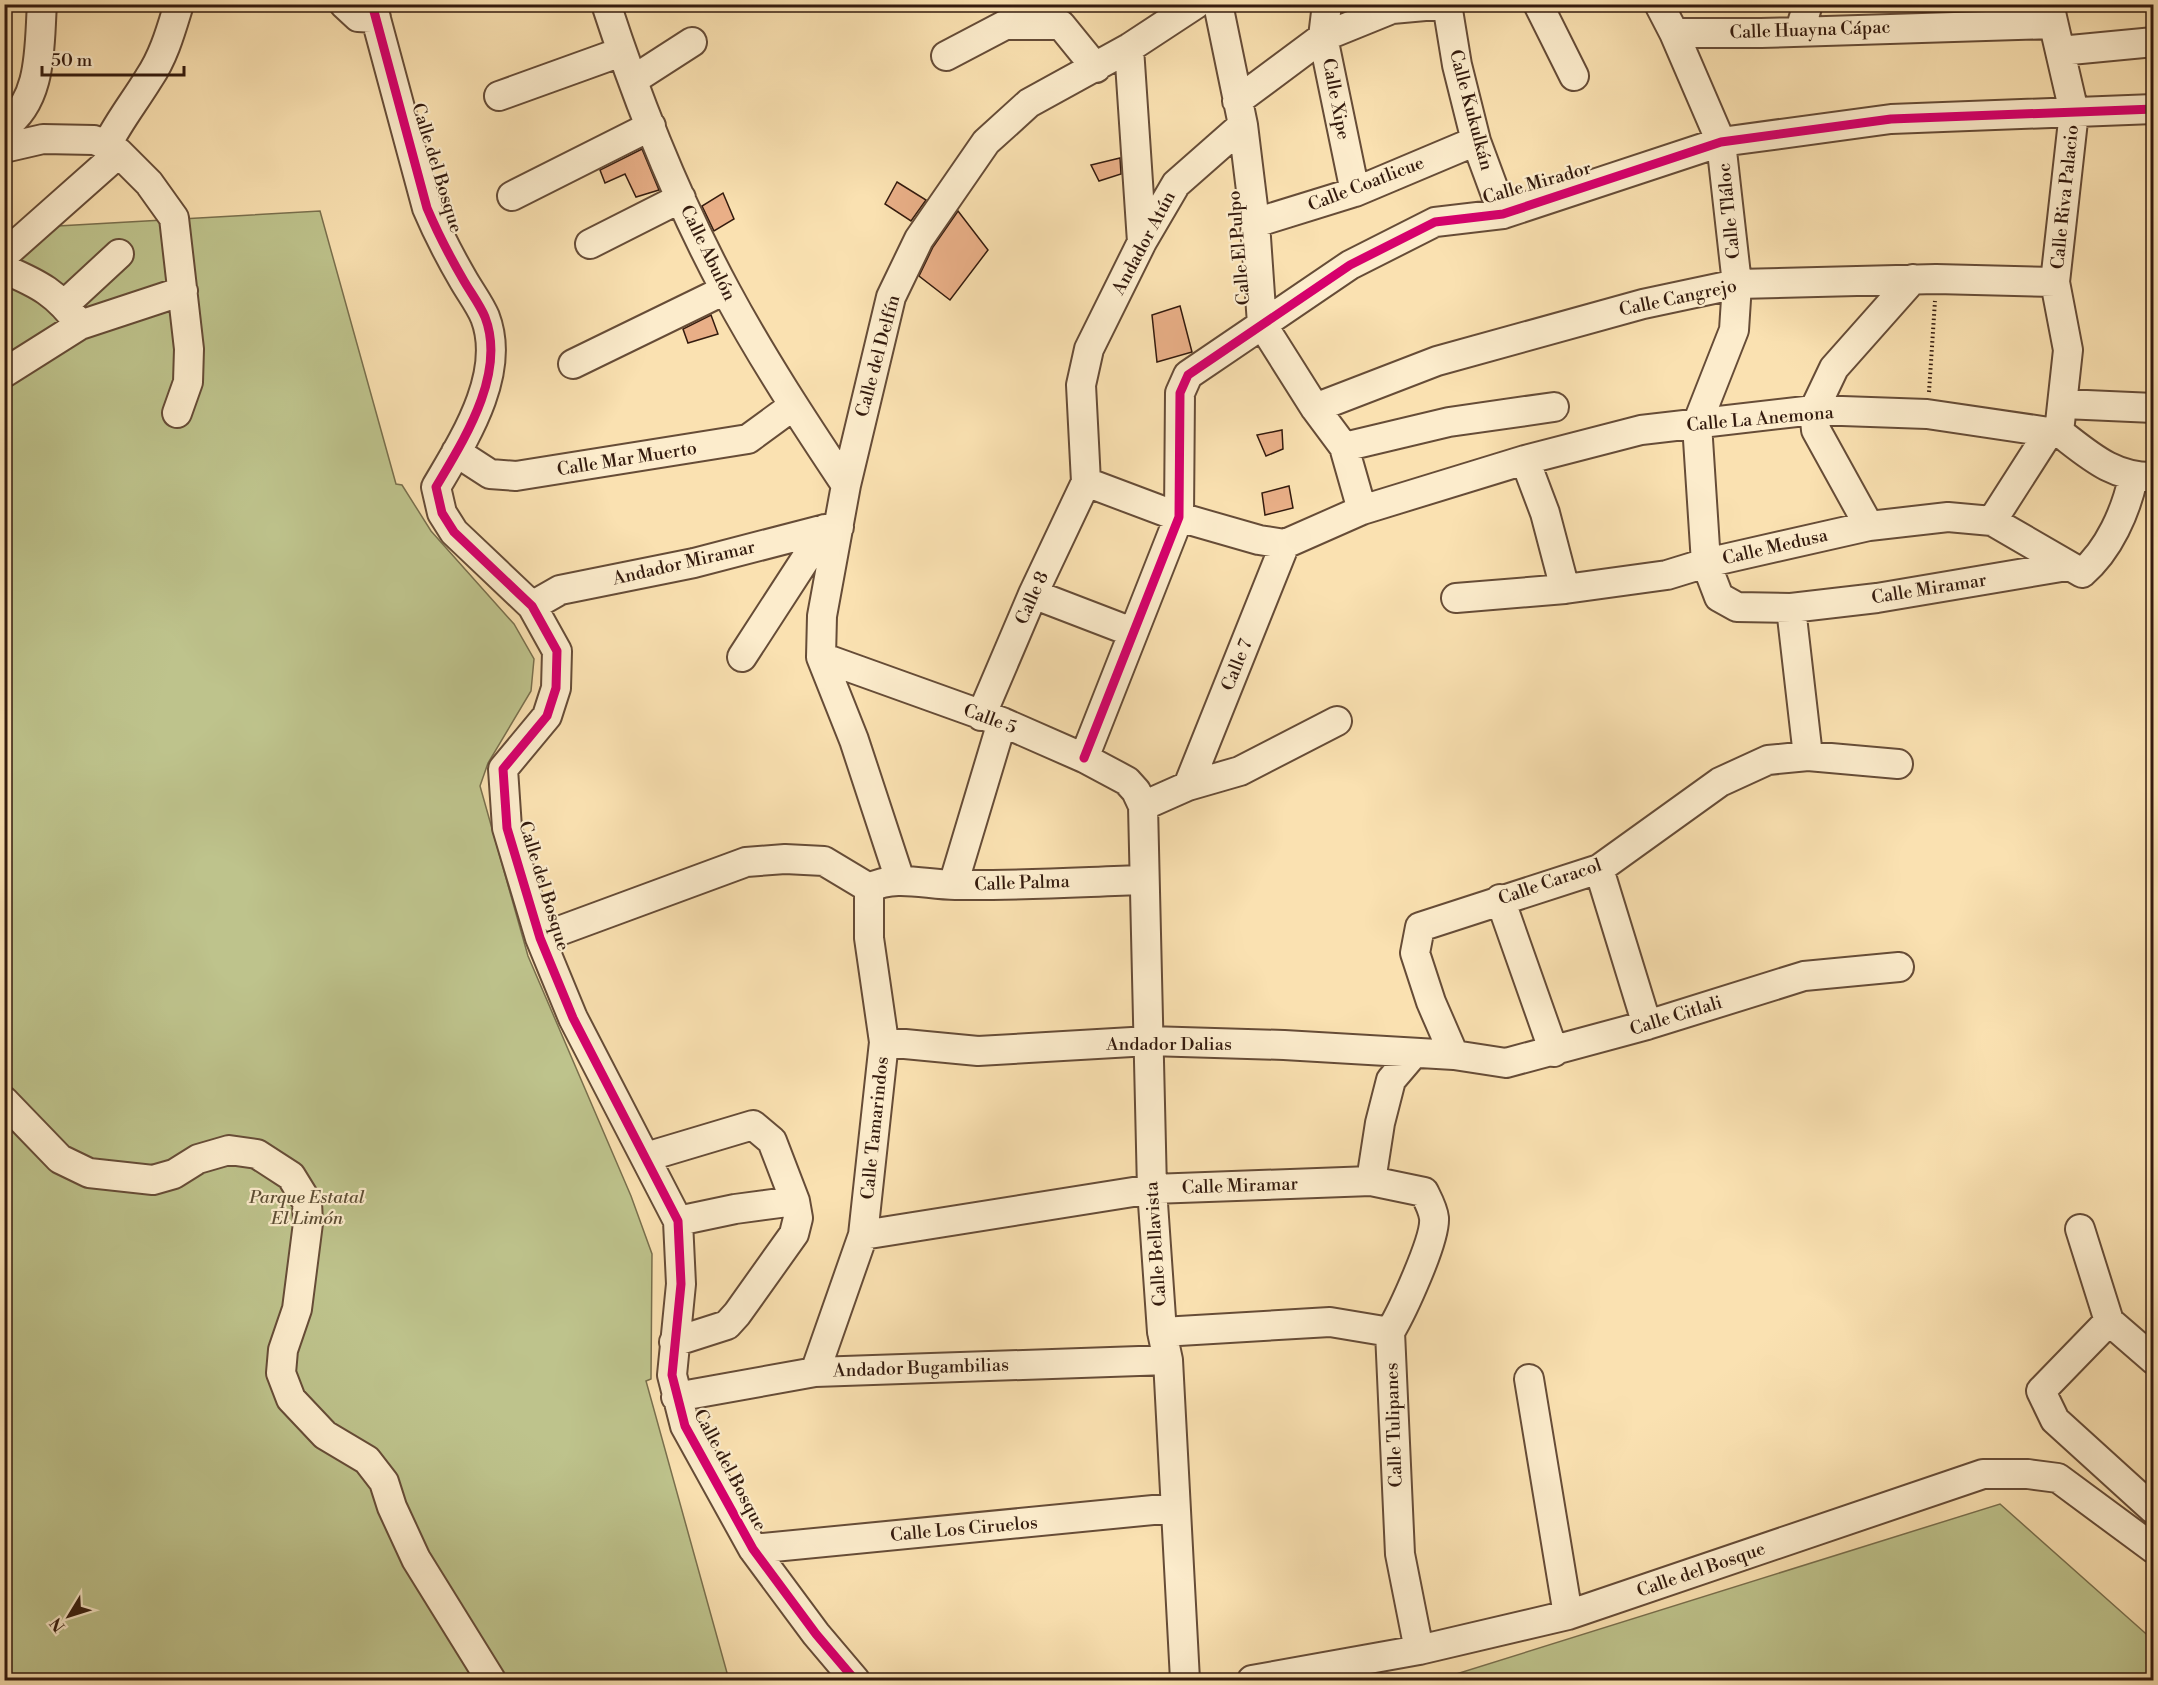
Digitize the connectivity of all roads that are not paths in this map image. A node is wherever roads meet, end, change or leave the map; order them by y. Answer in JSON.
{"nodes":[{"id":1,"x":42,"y":4,"type":"edge"},
{"id":2,"x":179,"y":4,"type":"edge"},
{"id":3,"x":344,"y":4,"type":"edge"},
{"id":4,"x":606,"y":4,"type":"edge"},
{"id":5,"x":1196,"y":4,"type":"edge"},
{"id":6,"x":1218,"y":4,"type":"edge"},
{"id":7,"x":1327,"y":4,"type":"edge"},
{"id":8,"x":1447,"y":4,"type":"edge"},
{"id":9,"x":1538,"y":4,"type":"edge"},
{"id":10,"x":1659,"y":4,"type":"edge"},
{"id":11,"x":374,"y":11,"type":"edge"},
{"id":12,"x":1981,"y":15,"type":"edge"},
{"id":13,"x":1804,"y":17,"type":"edge"},
{"id":14,"x":2054,"y":27,"type":"edge"},
{"id":15,"x":1674,"y":33,"type":"junction"},
{"id":16,"x":1323,"y":37,"type":"junction"},
{"id":17,"x":692,"y":42,"type":"dead end"},
{"id":18,"x":2154,"y":42,"type":"edge"},
{"id":19,"x":1129,"y":48,"type":"junction"},
{"id":20,"x":621,"y":52,"type":"junction"},
{"id":21,"x":946,"y":56,"type":"dead end"},
{"id":22,"x":1096,"y":68,"type":"junction"},
{"id":23,"x":1574,"y":76,"type":"dead end"},
{"id":24,"x":633,"y":80,"type":"junction"},
{"id":25,"x":499,"y":96,"type":"dead end"},
{"id":26,"x":2154,"y":109,"type":"edge"},
{"id":27,"x":2074,"y":112,"type":"junction"},
{"id":28,"x":1240,"y":113,"type":"junction"},
{"id":29,"x":651,"y":126,"type":"junction"},
{"id":30,"x":4,"y":127,"type":"edge"},
{"id":31,"x":1476,"y":141,"type":"junction"},
{"id":32,"x":1721,"y":142,"type":"junction"},
{"id":33,"x":106,"y":146,"type":"junction"},
{"id":34,"x":4,"y":148,"type":"edge"},
{"id":35,"x":1355,"y":192,"type":"junction"},
{"id":36,"x":513,"y":196,"type":"dead end"},
{"id":37,"x":681,"y":198,"type":"junction"},
{"id":38,"x":1503,"y":214,"type":"junction"},
{"id":39,"x":1255,"y":223,"type":"junction"},
{"id":40,"x":1142,"y":242,"type":"junction"},
{"id":41,"x":591,"y":244,"type":"dead end"},
{"id":42,"x":119,"y":254,"type":"dead end"},
{"id":43,"x":4,"y":255,"type":"edge"},
{"id":44,"x":4,"y":269,"type":"edge"},
{"id":45,"x":1925,"y":279,"type":"junction"},
{"id":46,"x":2055,"y":282,"type":"junction"},
{"id":47,"x":1737,"y":284,"type":"junction"},
{"id":48,"x":725,"y":290,"type":"junction"},
{"id":49,"x":183,"y":291,"type":"junction"},
{"id":50,"x":73,"y":314,"type":"junction"},
{"id":51,"x":1262,"y":324,"type":"junction"},
{"id":52,"x":573,"y":364,"type":"dead end"},
{"id":53,"x":4,"y":373,"type":"edge"},
{"id":54,"x":2064,"y":404,"type":"junction"},
{"id":55,"x":793,"y":406,"type":"junction"},
{"id":56,"x":1554,"y":407,"type":"dead end"},
{"id":57,"x":1315,"y":408,"type":"junction"},
{"id":58,"x":2154,"y":408,"type":"edge"},
{"id":59,"x":1814,"y":410,"type":"junction"},
{"id":60,"x":177,"y":412,"type":"dead end"},
{"id":61,"x":1697,"y":424,"type":"junction"},
{"id":62,"x":2054,"y":432,"type":"junction"},
{"id":63,"x":1344,"y":447,"type":"junction"},
{"id":64,"x":456,"y":452,"type":"junction"},
{"id":65,"x":1525,"y":460,"type":"junction"},
{"id":66,"x":2143,"y":477,"type":"edge"},
{"id":67,"x":1086,"y":482,"type":"junction"},
{"id":68,"x":846,"y":485,"type":"junction"},
{"id":69,"x":1362,"y":510,"type":"junction"},
{"id":70,"x":1179,"y":517,"type":"junction"},
{"id":71,"x":1992,"y":520,"type":"junction"},
{"id":72,"x":1869,"y":526,"type":"junction"},
{"id":73,"x":832,"y":528,"type":"junction"},
{"id":74,"x":1285,"y":544,"type":"junction"},
{"id":75,"x":1707,"y":563,"type":"junction"},
{"id":76,"x":2074,"y":569,"type":"junction"},
{"id":77,"x":1565,"y":590,"type":"junction"},
{"id":78,"x":1033,"y":594,"type":"junction"},
{"id":79,"x":1456,"y":598,"type":"dead end"},
{"id":80,"x":532,"y":606,"type":"junction"},
{"id":81,"x":1791,"y":608,"type":"junction"},
{"id":82,"x":1132,"y":632,"type":"junction"},
{"id":83,"x":742,"y":657,"type":"dead end"},
{"id":84,"x":821,"y":657,"type":"junction"},
{"id":85,"x":992,"y":719,"type":"junction"},
{"id":86,"x":1337,"y":721,"type":"dead end"},
{"id":87,"x":1808,"y":756,"type":"junction"},
{"id":88,"x":1084,"y":758,"type":"junction"},
{"id":89,"x":1898,"y":764,"type":"dead end"},
{"id":90,"x":1188,"y":786,"type":"junction"},
{"id":91,"x":1143,"y":807,"type":"junction"},
{"id":92,"x":1599,"y":869,"type":"junction"},
{"id":93,"x":1144,"y":880,"type":"junction"},
{"id":94,"x":883,"y":884,"type":"junction"},
{"id":95,"x":953,"y":885,"type":"junction"},
{"id":96,"x":1500,"y":899,"type":"junction"},
{"id":97,"x":540,"y":938,"type":"junction"},
{"id":98,"x":1899,"y":967,"type":"dead end"},
{"id":99,"x":1647,"y":1025,"type":"junction"},
{"id":100,"x":1149,"y":1041,"type":"junction"},
{"id":101,"x":884,"y":1042,"type":"junction"},
{"id":102,"x":1554,"y":1052,"type":"junction"},
{"id":103,"x":1414,"y":1053,"type":"junction"},
{"id":104,"x":1454,"y":1055,"type":"junction"},
{"id":105,"x":4,"y":1101,"type":"edge"},
{"id":106,"x":646,"y":1157,"type":"junction"},
{"id":107,"x":1371,"y":1181,"type":"junction"},
{"id":108,"x":1152,"y":1189,"type":"junction"},
{"id":109,"x":795,"y":1201,"type":"junction"},
{"id":110,"x":678,"y":1221,"type":"junction"},
{"id":111,"x":2080,"y":1229,"type":"dead end"},
{"id":112,"x":863,"y":1235,"type":"junction"},
{"id":113,"x":2109,"y":1321,"type":"junction"},
{"id":114,"x":1162,"y":1332,"type":"junction"},
{"id":115,"x":1390,"y":1332,"type":"junction"},
{"id":116,"x":674,"y":1342,"type":"junction"},
{"id":117,"x":1168,"y":1359,"type":"junction"},
{"id":118,"x":2154,"y":1360,"type":"edge"},
{"id":119,"x":815,"y":1372,"type":"junction"},
{"id":120,"x":1528,"y":1379,"type":"dead end"},
{"id":121,"x":676,"y":1397,"type":"junction"},
{"id":122,"x":1174,"y":1508,"type":"junction"},
{"id":123,"x":2153,"y":1508,"type":"edge"},
{"id":124,"x":2131,"y":1531,"type":"junction"},
{"id":125,"x":753,"y":1549,"type":"junction"},
{"id":126,"x":2154,"y":1549,"type":"edge"},
{"id":127,"x":1568,"y":1615,"type":"junction"},
{"id":128,"x":1419,"y":1650,"type":"junction"},
{"id":129,"x":1264,"y":1679,"type":"edge"},
{"id":130,"x":491,"y":1680,"type":"edge"},
{"id":131,"x":855,"y":1680,"type":"edge"},
{"id":132,"x":1185,"y":1680,"type":"edge"}],
"edges":[{"from":1,"to":30,"type":"street"},
{"from":2,"to":33,"type":"street"},
{"from":3,"to":11,"type":"street"},
{"from":4,"to":20,"type":"street","name":"Calle Abulón"},
{"from":5,"to":19,"type":"street","name":"Calle del Delfín"},
{"from":6,"to":28,"type":"street","name":"Calle El Pulpo"},
{"from":7,"to":16,"type":"street","name":"Calle Xipe"},
{"from":8,"to":16,"type":"street","name":"Andador Atún"},
{"from":8,"to":31,"type":"street","name":"Calle Kukulkán"},
{"from":9,"to":23,"type":"street"},
{"from":10,"to":15,"type":"street","name":"Calle Tláloc"},
{"from":11,"to":64,"type":"street","name":"Calle del Bosque"},
{"from":12,"to":13,"type":"street","name":"Calle Huayna Cápac"},
{"from":12,"to":14,"type":"street","name":"Calle Huayna Cápac"},
{"from":13,"to":15,"type":"street","name":"Calle Huayna Cápac"},
{"from":14,"to":18,"type":"street","name":"Calle Huayna Cápac"},
{"from":14,"to":27,"type":"street","name":"Calle Riva Palacio"},
{"from":15,"to":32,"type":"street","name":"Calle Tláloc"},
{"from":16,"to":28,"type":"street","name":"Andador Atún"},
{"from":16,"to":35,"type":"street","name":"Calle Xipe"},
{"from":17,"to":24,"type":"street"},
{"from":19,"to":22,"type":"street","name":"Calle del Delfín"},
{"from":19,"to":40,"type":"street"},
{"from":20,"to":24,"type":"street","name":"Calle Abulón"},
{"from":20,"to":25,"type":"street"},
{"from":21,"to":22,"type":"street"},
{"from":22,"to":68,"type":"street","name":"Calle del Delfín"},
{"from":24,"to":29,"type":"street","name":"Calle Abulón"},
{"from":26,"to":27,"type":"street"},
{"from":27,"to":32,"type":"street","name":"Calle Mirador"},
{"from":27,"to":46,"type":"street","name":"Calle Riva Palacio"},
{"from":28,"to":39,"type":"street","name":"Calle El Pulpo"},
{"from":28,"to":40,"type":"street","name":"Andador Atún"},
{"from":29,"to":36,"type":"street"},
{"from":29,"to":37,"type":"street","name":"Calle Abulón"},
{"from":31,"to":35,"type":"street","name":"Calle Coatlicue"},
{"from":31,"to":38,"type":"street","name":"Calle Kukulkán"},
{"from":32,"to":38,"type":"street","name":"Calle Mirador"},
{"from":32,"to":47,"type":"street","name":"Calle Tláloc"},
{"from":33,"to":34,"type":"street"},
{"from":33,"to":43,"type":"street"},
{"from":33,"to":49,"type":"street"},
{"from":35,"to":39,"type":"street","name":"Calle Coatlicue"},
{"from":37,"to":41,"type":"street"},
{"from":37,"to":48,"type":"street","name":"Calle Abulón"},
{"from":38,"to":51,"type":"street","name":"Calle Mirador"},
{"from":39,"to":51,"type":"street","name":"Calle El Pulpo"},
{"from":40,"to":67,"type":"street","name":"Andador Atún"},
{"from":42,"to":50,"type":"street"},
{"from":44,"to":50,"type":"street"},
{"from":45,"to":46,"type":"street","name":"Calle Cangrejo"},
{"from":45,"to":47,"type":"street","name":"Calle Cangrejo"},
{"from":45,"to":59,"type":"street"},
{"from":46,"to":54,"type":"street"},
{"from":47,"to":57,"type":"street","name":"Calle Cangrejo"},
{"from":47,"to":61,"type":"street","name":"Calle Tláloc"},
{"from":48,"to":52,"type":"street"},
{"from":48,"to":55,"type":"street","name":"Calle Abulón"},
{"from":49,"to":50,"type":"street"},
{"from":49,"to":60,"type":"street"},
{"from":50,"to":53,"type":"street"},
{"from":51,"to":57,"type":"street","name":"Calle El Pulpo"},
{"from":51,"to":70,"type":"street","name":"Calle Mirador"},
{"from":54,"to":58,"type":"street"},
{"from":54,"to":62,"type":"street"},
{"from":55,"to":64,"type":"street","name":"Calle Mar Muerto"},
{"from":55,"to":68,"type":"street","name":"Calle Abulón"},
{"from":56,"to":63,"type":"street"},
{"from":57,"to":63,"type":"street","name":"Calle El Pulpo"},
{"from":59,"to":61,"type":"street","name":"Calle La Anemona"},
{"from":59,"to":62,"type":"street","name":"Calle La Anemona"},
{"from":59,"to":72,"type":"street"},
{"from":61,"to":65,"type":"street","name":"Calle La Anemona"},
{"from":61,"to":75,"type":"street"},
{"from":62,"to":66,"type":"street","name":"Calle La Anemona"},
{"from":62,"to":71,"type":"street"},
{"from":63,"to":69,"type":"street","name":"Calle El Pulpo"},
{"from":64,"to":80,"type":"street","name":"Calle del Bosque"},
{"from":65,"to":69,"type":"street","name":"Calle La Anemona"},
{"from":65,"to":77,"type":"street"},
{"from":66,"to":76,"type":"street"},
{"from":67,"to":70,"type":"street"},
{"from":67,"to":78,"type":"street","name":"Calle 8"},
{"from":68,"to":73,"type":"street","name":"Calle del Delfín"},
{"from":69,"to":74,"type":"street","name":"Calle La Anemona"},
{"from":70,"to":74,"type":"street"},
{"from":70,"to":82,"type":"street"},
{"from":71,"to":72,"type":"street","name":"Calle Medusa"},
{"from":71,"to":76,"type":"street","name":"Calle Medusa"},
{"from":72,"to":75,"type":"street","name":"Calle Medusa"},
{"from":73,"to":80,"type":"street","name":"Andador Miramar"},
{"from":73,"to":83,"type":"street"},
{"from":73,"to":84,"type":"street","name":"Calle del Delfín"},
{"from":74,"to":90,"type":"street","name":"Calle 7"},
{"from":75,"to":77,"type":"street","name":"Calle Medusa"},
{"from":75,"to":81,"type":"street","name":"Calle Miramar"},
{"from":76,"to":81,"type":"street","name":"Calle Miramar"},
{"from":77,"to":79,"type":"street","name":"Calle Medusa"},
{"from":78,"to":82,"type":"street"},
{"from":78,"to":85,"type":"street","name":"Calle 8"},
{"from":80,"to":97,"type":"street","name":"Calle del Bosque"},
{"from":81,"to":87,"type":"street"},
{"from":82,"to":88,"type":"street"},
{"from":84,"to":85,"type":"street","name":"Calle 5"},
{"from":84,"to":94,"type":"street"},
{"from":85,"to":88,"type":"street","name":"Calle 5"},
{"from":85,"to":95,"type":"street","name":"Calle 8"},
{"from":86,"to":90,"type":"street"},
{"from":87,"to":89,"type":"street","name":"Calle Caracol"},
{"from":87,"to":92,"type":"street","name":"Calle Caracol"},
{"from":88,"to":91,"type":"street","name":"Calle 5"},
{"from":90,"to":91,"type":"street"},
{"from":91,"to":93,"type":"street","name":"Calle Bellavista"},
{"from":92,"to":96,"type":"street","name":"Calle Caracol"},
{"from":92,"to":99,"type":"street"},
{"from":93,"to":95,"type":"street","name":"Calle Palma"},
{"from":93,"to":100,"type":"street","name":"Calle Bellavista"},
{"from":94,"to":95,"type":"street","name":"Calle Palma"},
{"from":94,"to":97,"type":"street"},
{"from":94,"to":101,"type":"street","name":"Calle Tamarindos"},
{"from":96,"to":102,"type":"street"},
{"from":96,"to":104,"type":"street","name":"Calle Caracol"},
{"from":97,"to":106,"type":"street","name":"Calle del Bosque"},
{"from":98,"to":99,"type":"street","name":"Calle Citlali"},
{"from":99,"to":102,"type":"street","name":"Calle Citlali"},
{"from":100,"to":101,"type":"street","name":"Andador Dalias"},
{"from":100,"to":103,"type":"street","name":"Andador Dalias"},
{"from":100,"to":108,"type":"street","name":"Calle Bellavista"},
{"from":101,"to":112,"type":"street","name":"Calle Tamarindos"},
{"from":102,"to":104,"type":"street","name":"Calle Citlali"},
{"from":103,"to":104,"type":"street","name":"Andador Dalias"},
{"from":103,"to":107,"type":"street"},
{"from":105,"to":130,"type":"street"},
{"from":106,"to":109,"type":"street"},
{"from":106,"to":110,"type":"street","name":"Calle del Bosque"},
{"from":107,"to":108,"type":"street","name":"Calle Miramar"},
{"from":107,"to":115,"type":"street","name":"Calle Miramar"},
{"from":108,"to":112,"type":"street","name":"Calle Miramar"},
{"from":108,"to":114,"type":"street","name":"Calle Bellavista"},
{"from":109,"to":110,"type":"street"},
{"from":109,"to":116,"type":"street"},
{"from":110,"to":116,"type":"street","name":"Calle del Bosque"},
{"from":111,"to":113,"type":"street"},
{"from":112,"to":119,"type":"street","name":"Calle Tamarindos"},
{"from":113,"to":118,"type":"street"},
{"from":113,"to":123,"type":"street"},
{"from":114,"to":115,"type":"street"},
{"from":114,"to":117,"type":"street","name":"Calle Bellavista"},
{"from":115,"to":128,"type":"street","name":"Calle Tulipanes"},
{"from":116,"to":121,"type":"street","name":"Calle del Bosque"},
{"from":117,"to":119,"type":"street","name":"Andador Bugambilias"},
{"from":117,"to":122,"type":"street","name":"Calle Bellavista"},
{"from":119,"to":121,"type":"street","name":"Andador Bugambilias"},
{"from":120,"to":127,"type":"street"},
{"from":121,"to":125,"type":"street","name":"Calle del Bosque"},
{"from":122,"to":125,"type":"street","name":"Calle Los Ciruelos"},
{"from":122,"to":132,"type":"street","name":"Calle Bellavista"},
{"from":123,"to":124,"type":"street"},
{"from":124,"to":126,"type":"street","name":"Calle del Bosque"},
{"from":124,"to":127,"type":"street","name":"Calle del Bosque"},
{"from":125,"to":131,"type":"street","name":"Calle del Bosque"},
{"from":127,"to":128,"type":"street","name":"Calle del Bosque"},
{"from":128,"to":129,"type":"street","name":"Calle del Bosque"}]}
